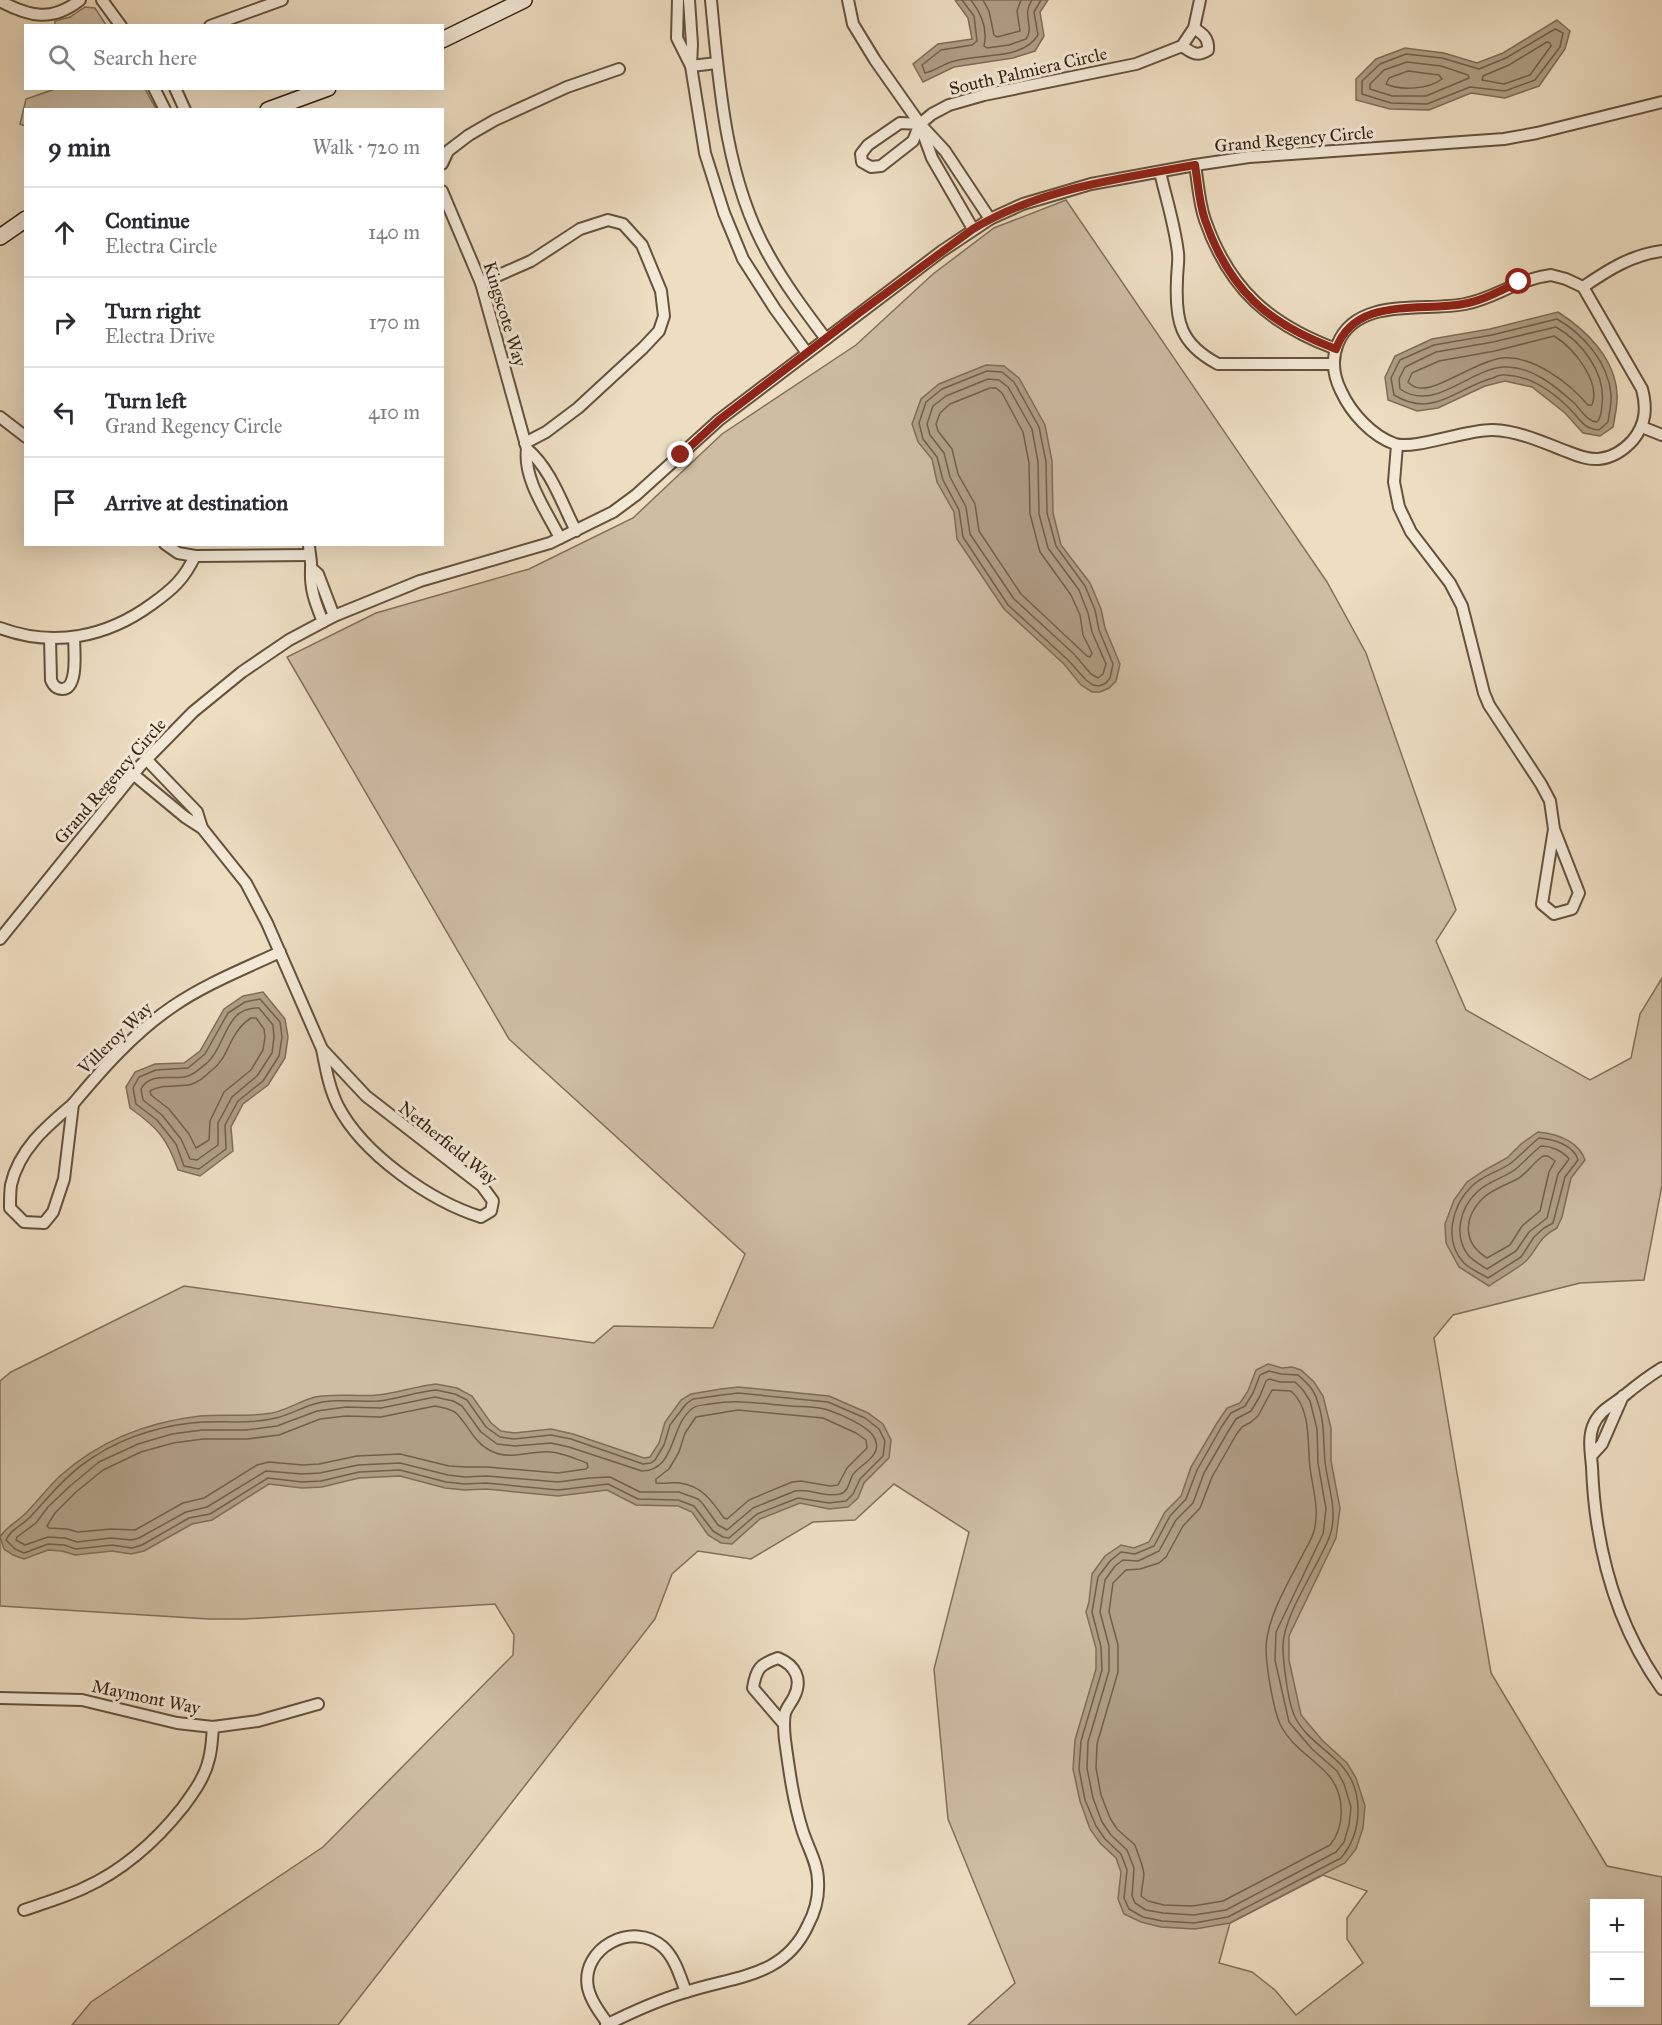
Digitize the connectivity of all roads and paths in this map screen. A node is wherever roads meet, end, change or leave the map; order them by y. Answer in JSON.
{"nodes":[{"id":1,"x":80,"y":0,"type":"edge"},
{"id":2,"x":102,"y":0,"type":"edge"},
{"id":3,"x":282,"y":0,"type":"edge"},
{"id":4,"x":510,"y":0,"type":"edge"},
{"id":5,"x":524,"y":0,"type":"edge"},
{"id":6,"x":678,"y":0,"type":"edge"},
{"id":7,"x":689,"y":0,"type":"edge"},
{"id":8,"x":711,"y":0,"type":"edge"},
{"id":9,"x":848,"y":0,"type":"edge"},
{"id":10,"x":1200,"y":0,"type":"edge"},
{"id":11,"x":0,"y":2,"type":"edge"},
{"id":12,"x":491,"y":16,"type":"junction"},
{"id":13,"x":120,"y":24,"type":"edge"},
{"id":14,"x":216,"y":24,"type":"edge"},
{"id":15,"x":1194,"y":28,"type":"junction"},
{"id":16,"x":444,"y":39,"type":"edge"},
{"id":17,"x":1182,"y":46,"type":"junction"},
{"id":18,"x":717,"y":63,"type":"junction"},
{"id":19,"x":691,"y":66,"type":"junction"},
{"id":20,"x":619,"y":69,"type":"dead end"},
{"id":21,"x":155,"y":90,"type":"edge"},
{"id":22,"x":176,"y":90,"type":"edge"},
{"id":23,"x":323,"y":90,"type":"edge"},
{"id":24,"x":1662,"y":102,"type":"edge"},
{"id":25,"x":164,"y":108,"type":"edge"},
{"id":26,"x":184,"y":108,"type":"edge"},
{"id":27,"x":273,"y":108,"type":"edge"},
{"id":28,"x":920,"y":124,"type":"junction"},
{"id":29,"x":444,"y":160,"type":"edge"},
{"id":30,"x":1195,"y":165,"type":"junction"},
{"id":31,"x":1160,"y":172,"type":"junction"},
{"id":32,"x":444,"y":196,"type":"edge"},
{"id":33,"x":990,"y":219,"type":"junction"},
{"id":34,"x":24,"y":220,"type":"edge"},
{"id":35,"x":973,"y":229,"type":"junction"},
{"id":36,"x":0,"y":237,"type":"edge"},
{"id":37,"x":1662,"y":251,"type":"edge"},
{"id":38,"x":481,"y":283,"type":"junction"},
{"id":39,"x":1583,"y":287,"type":"junction"},
{"id":40,"x":826,"y":339,"type":"junction"},
{"id":41,"x":1336,"y":349,"type":"junction"},
{"id":42,"x":807,"y":353,"type":"junction"},
{"id":43,"x":1332,"y":364,"type":"junction"},
{"id":44,"x":0,"y":417,"type":"edge"},
{"id":45,"x":1642,"y":427,"type":"junction"},
{"id":46,"x":24,"y":435,"type":"edge"},
{"id":47,"x":1662,"y":435,"type":"edge"},
{"id":48,"x":1397,"y":445,"type":"junction"},
{"id":49,"x":526,"y":446,"type":"junction"},
{"id":50,"x":576,"y":531,"type":"junction"},
{"id":51,"x":560,"y":538,"type":"junction"},
{"id":52,"x":168,"y":546,"type":"edge"},
{"id":53,"x":309,"y":550,"type":"edge"},
{"id":54,"x":195,"y":556,"type":"junction"},
{"id":55,"x":311,"y":568,"type":"junction"},
{"id":56,"x":334,"y":616,"type":"junction"},
{"id":57,"x":323,"y":622,"type":"junction"},
{"id":58,"x":0,"y":628,"type":"edge"},
{"id":59,"x":74,"y":637,"type":"junction"},
{"id":60,"x":50,"y":638,"type":"junction"},
{"id":61,"x":146,"y":759,"type":"junction"},
{"id":62,"x":133,"y":774,"type":"junction"},
{"id":63,"x":202,"y":828,"type":"junction"},
{"id":64,"x":1554,"y":829,"type":"junction"},
{"id":65,"x":0,"y":939,"type":"edge"},
{"id":66,"x":280,"y":952,"type":"junction"},
{"id":67,"x":322,"y":1049,"type":"junction"},
{"id":68,"x":73,"y":1104,"type":"junction"},
{"id":69,"x":1662,"y":1368,"type":"edge"},
{"id":70,"x":1662,"y":1689,"type":"edge"},
{"id":71,"x":0,"y":1698,"type":"edge"},
{"id":72,"x":318,"y":1704,"type":"dead end"},
{"id":73,"x":783,"y":1723,"type":"junction"},
{"id":74,"x":213,"y":1726,"type":"junction"},
{"id":75,"x":24,"y":1910,"type":"dead end"},
{"id":76,"x":686,"y":1992,"type":"junction"},
{"id":77,"x":607,"y":2025,"type":"edge"}],
"edges":[{"from":1,"to":11,"type":"street"},
{"from":2,"to":13,"type":"street"},
{"from":3,"to":14,"type":"street"},
{"from":4,"to":12,"type":"street"},
{"from":5,"to":12,"type":"street"},
{"from":6,"to":19,"type":"street"},
{"from":7,"to":19,"type":"street"},
{"from":8,"to":18,"type":"street"},
{"from":9,"to":28,"type":"street"},
{"from":10,"to":15,"type":"street"},
{"from":12,"to":16,"type":"street"},
{"from":15,"to":17,"type":"street"},
{"from":15,"to":17,"type":"street","name":"South Palmiera Circle"},
{"from":17,"to":28,"type":"street","name":"South Palmiera Circle"},
{"from":18,"to":19,"type":"street"},
{"from":18,"to":40,"type":"street"},
{"from":19,"to":42,"type":"street"},
{"from":20,"to":29,"type":"street"},
{"from":21,"to":25,"type":"street"},
{"from":22,"to":26,"type":"street"},
{"from":23,"to":27,"type":"street"},
{"from":24,"to":30,"type":"street","name":"Grand Regency Circle"},
{"from":28,"to":28,"type":"street"},
{"from":28,"to":33,"type":"street"},
{"from":28,"to":35,"type":"street"},
{"from":30,"to":31,"type":"street","name":"Grand Regency Circle"},
{"from":30,"to":41,"type":"street"},
{"from":31,"to":33,"type":"street","name":"Grand Regency Circle"},
{"from":31,"to":43,"type":"street"},
{"from":32,"to":38,"type":"street","name":"Kingscote Way"},
{"from":33,"to":35,"type":"street","name":"Grand Regency Circle"},
{"from":34,"to":36,"type":"street"},
{"from":35,"to":40,"type":"street","name":"Grand Regency Circle"},
{"from":37,"to":39,"type":"street"},
{"from":38,"to":49,"type":"street","name":"Kingscote Way"},
{"from":38,"to":49,"type":"street"},
{"from":39,"to":41,"type":"street"},
{"from":39,"to":45,"type":"street"},
{"from":40,"to":42,"type":"street","name":"Grand Regency Circle"},
{"from":41,"to":43,"type":"street"},
{"from":42,"to":50,"type":"street","name":"Grand Regency Circle"},
{"from":43,"to":48,"type":"street"},
{"from":44,"to":46,"type":"street"},
{"from":45,"to":47,"type":"street"},
{"from":45,"to":48,"type":"street"},
{"from":48,"to":64,"type":"street"},
{"from":49,"to":50,"type":"street","name":"Kingscote Way"},
{"from":49,"to":51,"type":"street","name":"Kingscote Way"},
{"from":50,"to":51,"type":"street","name":"Grand Regency Circle"},
{"from":51,"to":56,"type":"street","name":"Grand Regency Circle"},
{"from":52,"to":54,"type":"street"},
{"from":53,"to":54,"type":"street"},
{"from":53,"to":55,"type":"street"},
{"from":54,"to":59,"type":"street"},
{"from":55,"to":56,"type":"street"},
{"from":55,"to":57,"type":"street"},
{"from":56,"to":57,"type":"street","name":"Grand Regency Circle"},
{"from":57,"to":61,"type":"street","name":"Grand Regency Circle"},
{"from":58,"to":60,"type":"street"},
{"from":59,"to":60,"type":"street"},
{"from":59,"to":60,"type":"street"},
{"from":61,"to":62,"type":"street","name":"Grand Regency Circle"},
{"from":61,"to":63,"type":"street","name":"Netherfield Way"},
{"from":62,"to":63,"type":"street","name":"Netherfield Way"},
{"from":62,"to":65,"type":"street","name":"Grand Regency Circle"},
{"from":63,"to":66,"type":"street","name":"Netherfield Way"},
{"from":64,"to":64,"type":"street"},
{"from":66,"to":67,"type":"street","name":"Netherfield Way"},
{"from":66,"to":68,"type":"street","name":"Villeroy Way"},
{"from":67,"to":67,"type":"street","name":"Netherfield Way"},
{"from":68,"to":68,"type":"street","name":"Villeroy Way"},
{"from":69,"to":70,"type":"street"},
{"from":71,"to":74,"type":"street","name":"Maymont Way"},
{"from":72,"to":74,"type":"street","name":"Maymont Way"},
{"from":73,"to":73,"type":"street"},
{"from":73,"to":76,"type":"street"},
{"from":74,"to":75,"type":"street"},
{"from":76,"to":77,"type":"street"},
{"from":76,"to":77,"type":"street"}]}
